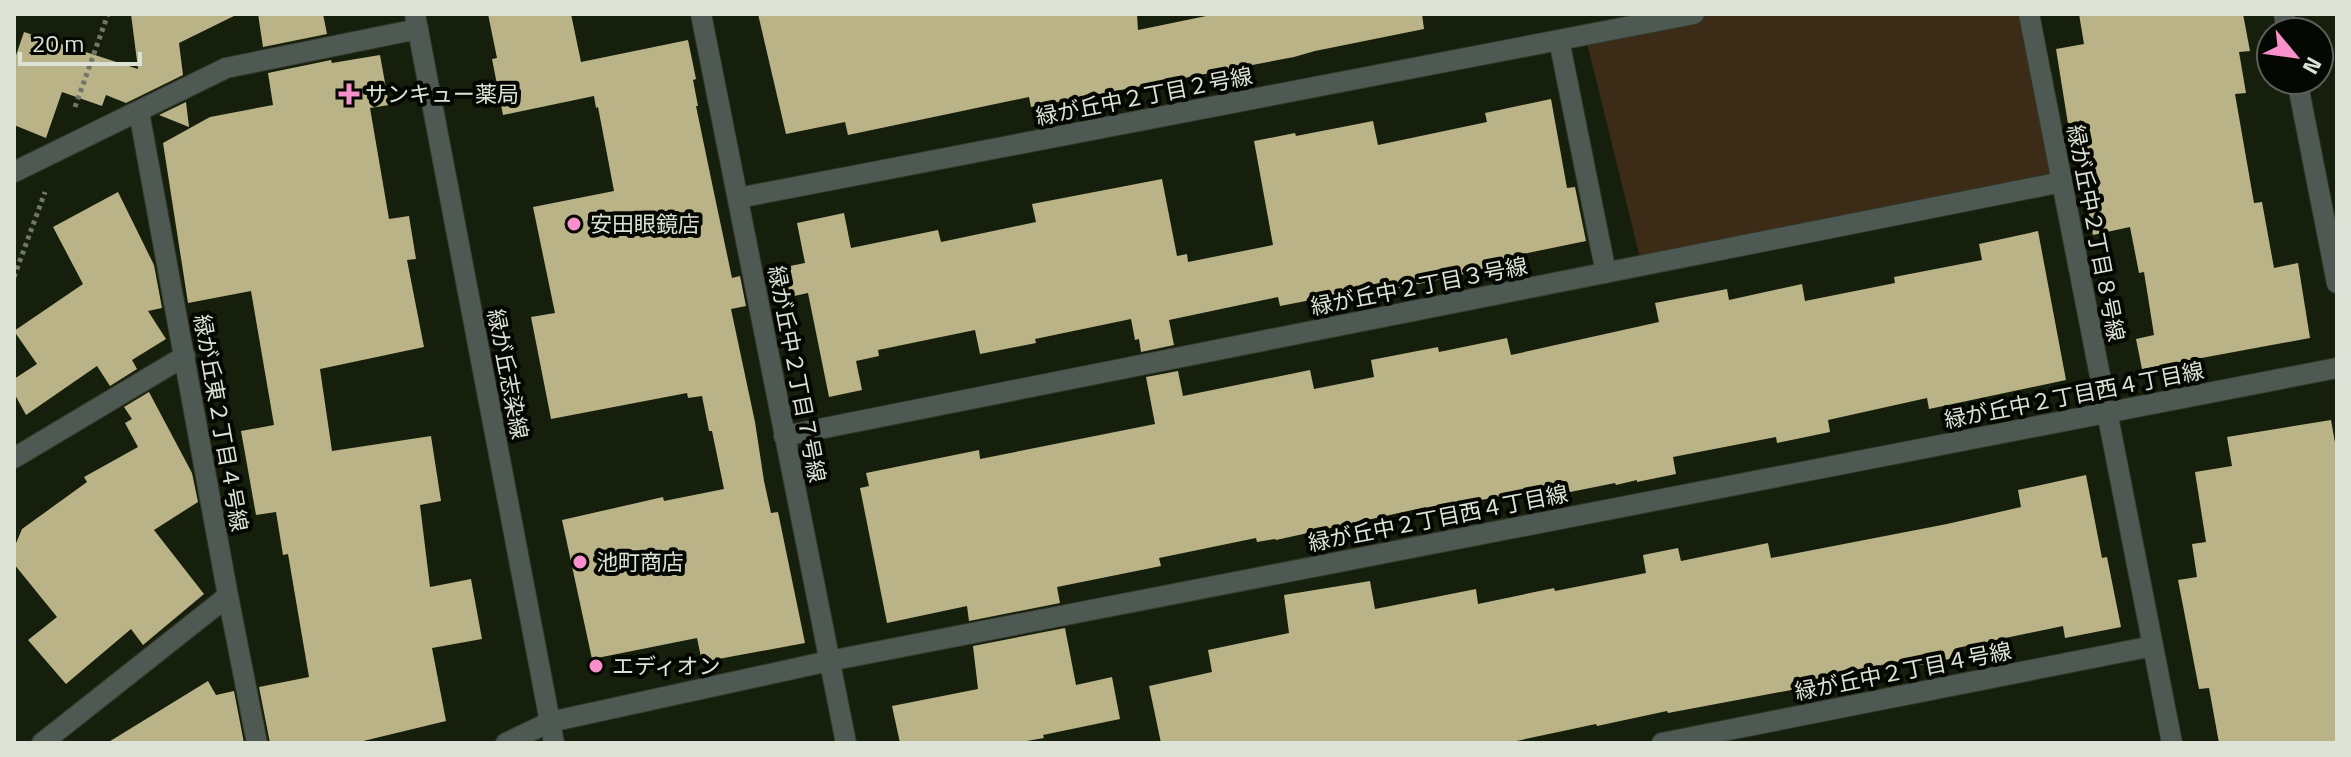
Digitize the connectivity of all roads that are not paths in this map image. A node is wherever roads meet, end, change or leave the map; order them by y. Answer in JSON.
{"nodes":[{"id":1,"x":701,"y":14,"type":"edge"},
{"id":2,"x":1694,"y":14,"type":"edge"},
{"id":3,"x":2029,"y":14,"type":"edge"},
{"id":4,"x":417,"y":21,"type":"edge"},
{"id":5,"x":1559,"y":40,"type":"junction"},
{"id":6,"x":2300,"y":96,"type":"edge"},
{"id":7,"x":139,"y":112,"type":"junction"},
{"id":8,"x":14,"y":172,"type":"edge"},
{"id":9,"x":2062,"y":182,"type":"junction"},
{"id":10,"x":738,"y":198,"type":"junction"},
{"id":11,"x":1606,"y":273,"type":"junction"},
{"id":12,"x":2337,"y":283,"type":"edge"},
{"id":13,"x":185,"y":356,"type":"junction"},
{"id":14,"x":2337,"y":368,"type":"edge"},
{"id":15,"x":2106,"y":413,"type":"junction"},
{"id":16,"x":784,"y":436,"type":"junction"},
{"id":17,"x":14,"y":458,"type":"edge"},
{"id":18,"x":228,"y":596,"type":"junction"},
{"id":19,"x":2153,"y":646,"type":"junction"},
{"id":20,"x":829,"y":661,"type":"junction"},
{"id":21,"x":552,"y":733,"type":"edge"},
{"id":22,"x":42,"y":743,"type":"edge"},
{"id":23,"x":257,"y":743,"type":"edge"},
{"id":24,"x":506,"y":743,"type":"edge"},
{"id":25,"x":846,"y":743,"type":"edge"},
{"id":26,"x":1662,"y":743,"type":"edge"},
{"id":27,"x":2172,"y":743,"type":"edge"}],
"edges":[{"from":1,"to":10,"type":"street","name":"緑が丘中２丁目７号線"},
{"from":2,"to":5,"type":"street","name":"緑が丘中２丁目２号線"},
{"from":3,"to":9,"type":"street","name":"緑が丘中２丁目８号線"},
{"from":4,"to":7,"type":"street"},
{"from":4,"to":21,"type":"street","name":"緑が丘志染線"},
{"from":5,"to":10,"type":"street","name":"緑が丘中２丁目２号線"},
{"from":5,"to":11,"type":"street"},
{"from":6,"to":12,"type":"street"},
{"from":7,"to":8,"type":"street"},
{"from":7,"to":13,"type":"street","name":"緑が丘東２丁目４号線"},
{"from":9,"to":11,"type":"street","name":"緑が丘中２丁目３号線"},
{"from":9,"to":15,"type":"street","name":"緑が丘中２丁目８号線"},
{"from":10,"to":16,"type":"street","name":"緑が丘中２丁目７号線"},
{"from":11,"to":16,"type":"street","name":"緑が丘中２丁目３号線"},
{"from":13,"to":17,"type":"street"},
{"from":13,"to":18,"type":"street","name":"緑が丘東２丁目４号線"},
{"from":14,"to":15,"type":"street","name":"緑が丘中２丁目西４丁目線"},
{"from":15,"to":19,"type":"street","name":"緑が丘中２丁目８号線"},
{"from":15,"to":20,"type":"street","name":"緑が丘中２丁目西４丁目線"},
{"from":16,"to":20,"type":"street","name":"緑が丘中２丁目７号線"},
{"from":18,"to":22,"type":"street"},
{"from":18,"to":23,"type":"street","name":"緑が丘東２丁目４号線"},
{"from":19,"to":26,"type":"street","name":"緑が丘中２丁目４号線"},
{"from":19,"to":27,"type":"street","name":"緑が丘中２丁目８号線"},
{"from":20,"to":21,"type":"street","name":"緑が丘中２丁目西４丁目線"},
{"from":20,"to":25,"type":"street","name":"緑が丘中２丁目７号線"},
{"from":21,"to":24,"type":"street","name":"緑が丘中２丁目西４丁目線"}]}
